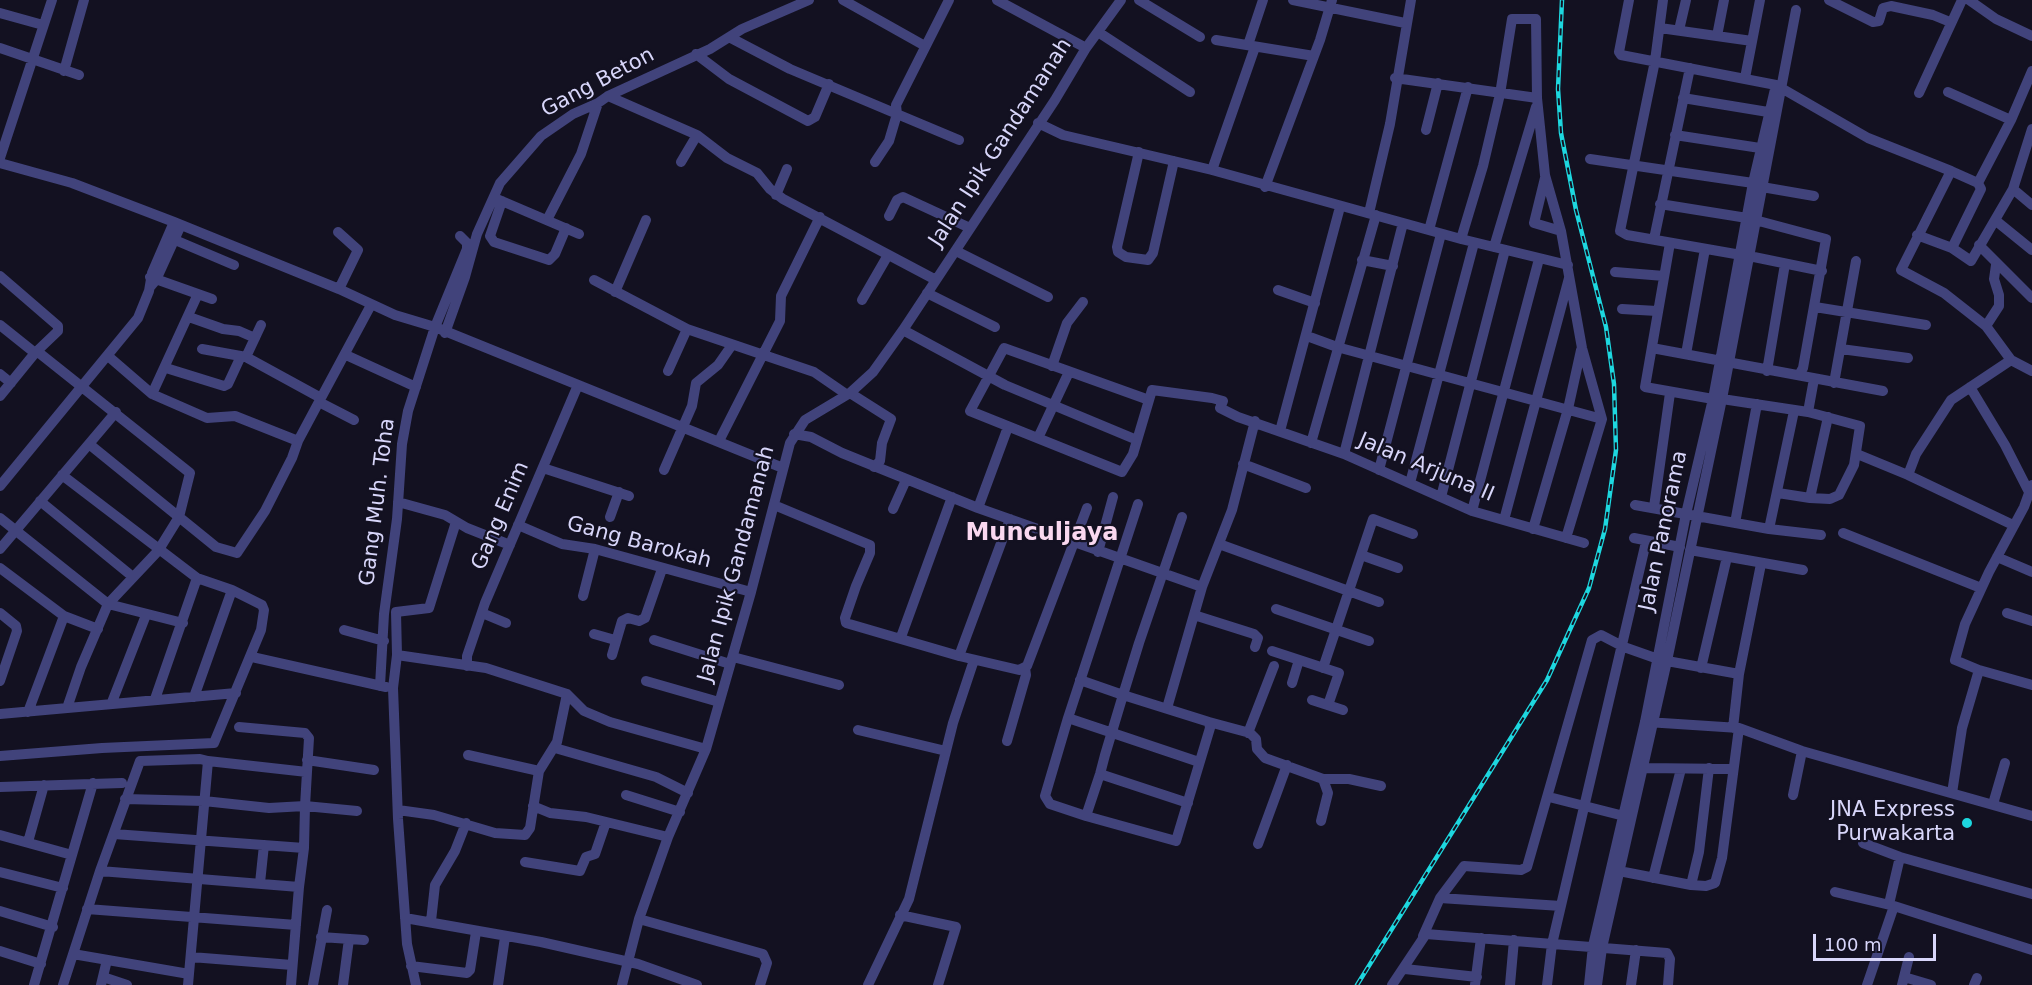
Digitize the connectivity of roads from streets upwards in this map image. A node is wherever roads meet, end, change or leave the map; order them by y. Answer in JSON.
{"nodes":[{"id":1,"x":51,"y":0,"type":"edge"},
{"id":2,"x":84,"y":0,"type":"edge"},
{"id":3,"x":809,"y":0,"type":"edge"},
{"id":4,"x":843,"y":0,"type":"edge"},
{"id":5,"x":949,"y":0,"type":"edge"},
{"id":6,"x":997,"y":0,"type":"edge"},
{"id":7,"x":1121,"y":0,"type":"edge"},
{"id":8,"x":1138,"y":0,"type":"edge"},
{"id":9,"x":1263,"y":0,"type":"edge"},
{"id":10,"x":1293,"y":0,"type":"edge"},
{"id":11,"x":1411,"y":0,"type":"edge"},
{"id":12,"x":1629,"y":0,"type":"edge"},
{"id":13,"x":1663,"y":0,"type":"edge"},
{"id":14,"x":1686,"y":0,"type":"edge"},
{"id":15,"x":1724,"y":0,"type":"edge"},
{"id":16,"x":1760,"y":0,"type":"edge"},
{"id":17,"x":1829,"y":0,"type":"edge"},
{"id":18,"x":1962,"y":0,"type":"edge"},
{"id":19,"x":1970,"y":0,"type":"edge"},
{"id":20,"x":1331,"y":3,"type":"edge"},
{"id":21,"x":1891,"y":3,"type":"edge"},
{"id":22,"x":1797,"y":10,"type":"dead end"},
{"id":23,"x":0,"y":13,"type":"edge"},
{"id":24,"x":1950,"y":22,"type":"junction"},
{"id":25,"x":1405,"y":23,"type":"junction"},
{"id":26,"x":43,"y":25,"type":"junction"},
{"id":27,"x":1660,"y":28,"type":"junction"},
{"id":28,"x":1679,"y":30,"type":"junction"},
{"id":29,"x":1098,"y":32,"type":"junction"},
{"id":30,"x":1717,"y":36,"type":"junction"},
{"id":31,"x":2032,"y":36,"type":"edge"},
{"id":32,"x":729,"y":37,"type":"junction"},
{"id":33,"x":1200,"y":37,"type":"dead end"},
{"id":34,"x":1216,"y":40,"type":"dead end"},
{"id":35,"x":1752,"y":41,"type":"junction"},
{"id":36,"x":925,"y":46,"type":"junction"},
{"id":37,"x":1251,"y":46,"type":"junction"},
{"id":38,"x":0,"y":48,"type":"edge"},
{"id":39,"x":1086,"y":48,"type":"junction"},
{"id":40,"x":696,"y":54,"type":"junction"},
{"id":41,"x":1314,"y":56,"type":"junction"},
{"id":42,"x":33,"y":58,"type":"junction"},
{"id":43,"x":1655,"y":61,"type":"junction"},
{"id":44,"x":1690,"y":68,"type":"junction"},
{"id":45,"x":2032,"y":70,"type":"edge"},
{"id":46,"x":64,"y":71,"type":"junction"},
{"id":47,"x":79,"y":75,"type":"dead end"},
{"id":48,"x":1395,"y":78,"type":"junction"},
{"id":49,"x":1745,"y":78,"type":"junction"},
{"id":50,"x":1438,"y":83,"type":"junction"},
{"id":51,"x":829,"y":84,"type":"junction"},
{"id":52,"x":1779,"y":86,"type":"junction"},
{"id":53,"x":1468,"y":87,"type":"junction"},
{"id":54,"x":1190,"y":93,"type":"dead end"},
{"id":55,"x":1919,"y":93,"type":"dead end"},
{"id":56,"x":1948,"y":93,"type":"dead end"},
{"id":57,"x":1500,"y":94,"type":"junction"},
{"id":58,"x":608,"y":96,"type":"junction"},
{"id":59,"x":1683,"y":98,"type":"junction"},
{"id":60,"x":1537,"y":101,"type":"junction"},
{"id":61,"x":598,"y":103,"type":"junction"},
{"id":62,"x":1768,"y":112,"type":"junction"},
{"id":63,"x":897,"y":114,"type":"junction"},
{"id":64,"x":2011,"y":120,"type":"junction"},
{"id":65,"x":1038,"y":123,"type":"junction"},
{"id":66,"x":2032,"y":129,"type":"edge"},
{"id":67,"x":1426,"y":130,"type":"dead end"},
{"id":68,"x":697,"y":135,"type":"junction"},
{"id":69,"x":1675,"y":135,"type":"junction"},
{"id":70,"x":959,"y":140,"type":"dead end"},
{"id":71,"x":1760,"y":148,"type":"junction"},
{"id":72,"x":1139,"y":152,"type":"junction"},
{"id":73,"x":2028,"y":158,"type":"edge"},
{"id":74,"x":1590,"y":159,"type":"dead end"},
{"id":75,"x":0,"y":161,"type":"edge"},
{"id":76,"x":1174,"y":161,"type":"junction"},
{"id":77,"x":681,"y":162,"type":"dead end"},
{"id":78,"x":875,"y":162,"type":"dead end"},
{"id":79,"x":1633,"y":164,"type":"junction"},
{"id":80,"x":787,"y":169,"type":"dead end"},
{"id":81,"x":1667,"y":169,"type":"junction"},
{"id":82,"x":1212,"y":170,"type":"junction"},
{"id":83,"x":1951,"y":171,"type":"junction"},
{"id":84,"x":1545,"y":175,"type":"junction"},
{"id":85,"x":1978,"y":183,"type":"junction"},
{"id":86,"x":1757,"y":185,"type":"junction"},
{"id":87,"x":1265,"y":187,"type":"junction"},
{"id":88,"x":2013,"y":189,"type":"junction"},
{"id":89,"x":776,"y":195,"type":"junction"},
{"id":90,"x":1814,"y":196,"type":"dead end"},
{"id":91,"x":498,"y":199,"type":"junction"},
{"id":92,"x":1660,"y":204,"type":"junction"},
{"id":93,"x":2032,"y":205,"type":"edge"},
{"id":94,"x":1340,"y":207,"type":"junction"},
{"id":95,"x":1372,"y":214,"type":"junction"},
{"id":96,"x":889,"y":216,"type":"dead end"},
{"id":97,"x":820,"y":217,"type":"junction"},
{"id":98,"x":1751,"y":219,"type":"junction"},
{"id":99,"x":547,"y":220,"type":"junction"},
{"id":100,"x":646,"y":220,"type":"dead end"},
{"id":101,"x":1995,"y":220,"type":"junction"},
{"id":102,"x":175,"y":222,"type":"junction"},
{"id":103,"x":1403,"y":223,"type":"junction"},
{"id":104,"x":566,"y":228,"type":"junction"},
{"id":105,"x":970,"y":228,"type":"junction"},
{"id":106,"x":1428,"y":230,"type":"junction"},
{"id":107,"x":1562,"y":231,"type":"junction"},
{"id":108,"x":338,"y":232,"type":"dead end"},
{"id":109,"x":579,"y":234,"type":"dead end"},
{"id":110,"x":1441,"y":234,"type":"junction"},
{"id":111,"x":1917,"y":235,"type":"junction"},
{"id":112,"x":460,"y":237,"type":"dead end"},
{"id":113,"x":1654,"y":239,"type":"junction"},
{"id":114,"x":175,"y":240,"type":"junction"},
{"id":115,"x":1461,"y":240,"type":"junction"},
{"id":116,"x":1474,"y":243,"type":"junction"},
{"id":117,"x":1670,"y":243,"type":"junction"},
{"id":118,"x":1979,"y":245,"type":"junction"},
{"id":119,"x":1494,"y":247,"type":"junction"},
{"id":120,"x":1952,"y":248,"type":"junction"},
{"id":121,"x":1705,"y":249,"type":"junction"},
{"id":122,"x":956,"y":250,"type":"junction"},
{"id":123,"x":1505,"y":250,"type":"junction"},
{"id":124,"x":2032,"y":250,"type":"edge"},
{"id":125,"x":888,"y":255,"type":"junction"},
{"id":126,"x":1745,"y":255,"type":"junction"},
{"id":127,"x":1539,"y":259,"type":"junction"},
{"id":128,"x":1362,"y":260,"type":"junction"},
{"id":129,"x":1856,"y":261,"type":"dead end"},
{"id":130,"x":1785,"y":264,"type":"junction"},
{"id":131,"x":234,"y":265,"type":"dead end"},
{"id":132,"x":1996,"y":265,"type":"junction"},
{"id":133,"x":1393,"y":266,"type":"junction"},
{"id":134,"x":1569,"y":270,"type":"junction"},
{"id":135,"x":1822,"y":271,"type":"junction"},
{"id":136,"x":1615,"y":272,"type":"dead end"},
{"id":137,"x":0,"y":276,"type":"edge"},
{"id":138,"x":1664,"y":276,"type":"junction"},
{"id":139,"x":594,"y":280,"type":"dead end"},
{"id":140,"x":936,"y":280,"type":"junction"},
{"id":141,"x":152,"y":282,"type":"junction"},
{"id":142,"x":339,"y":289,"type":"junction"},
{"id":143,"x":1278,"y":290,"type":"dead end"},
{"id":144,"x":615,"y":292,"type":"junction"},
{"id":145,"x":927,"y":293,"type":"junction"},
{"id":146,"x":197,"y":296,"type":"junction"},
{"id":147,"x":1048,"y":297,"type":"dead end"},
{"id":148,"x":2032,"y":298,"type":"edge"},
{"id":149,"x":212,"y":299,"type":"dead end"},
{"id":150,"x":862,"y":300,"type":"dead end"},
{"id":151,"x":1083,"y":302,"type":"dead end"},
{"id":152,"x":1315,"y":303,"type":"junction"},
{"id":153,"x":371,"y":305,"type":"junction"},
{"id":154,"x":1815,"y":307,"type":"junction"},
{"id":155,"x":1622,"y":309,"type":"dead end"},
{"id":156,"x":1657,"y":311,"type":"junction"},
{"id":157,"x":1848,"y":312,"type":"junction"},
{"id":158,"x":189,"y":317,"type":"junction"},
{"id":159,"x":0,"y":325,"type":"edge"},
{"id":160,"x":261,"y":325,"type":"dead end"},
{"id":161,"x":1926,"y":325,"type":"dead end"},
{"id":162,"x":995,"y":327,"type":"dead end"},
{"id":163,"x":687,"y":328,"type":"junction"},
{"id":164,"x":440,"y":330,"type":"junction"},
{"id":165,"x":903,"y":330,"type":"junction"},
{"id":166,"x":1989,"y":330,"type":"junction"},
{"id":167,"x":1307,"y":336,"type":"junction"},
{"id":168,"x":255,"y":338,"type":"junction"},
{"id":169,"x":732,"y":345,"type":"junction"},
{"id":170,"x":1337,"y":347,"type":"junction"},
{"id":171,"x":1582,"y":348,"type":"junction"},
{"id":172,"x":1652,"y":348,"type":"junction"},
{"id":173,"x":202,"y":349,"type":"dead end"},
{"id":174,"x":1841,"y":349,"type":"junction"},
{"id":175,"x":37,"y":352,"type":"junction"},
{"id":176,"x":1371,"y":354,"type":"junction"},
{"id":177,"x":1686,"y":354,"type":"junction"},
{"id":178,"x":345,"y":355,"type":"junction"},
{"id":179,"x":764,"y":355,"type":"junction"},
{"id":180,"x":108,"y":356,"type":"junction"},
{"id":181,"x":243,"y":356,"type":"junction"},
{"id":182,"x":1908,"y":358,"type":"dead end"},
{"id":183,"x":2011,"y":360,"type":"junction"},
{"id":184,"x":1724,"y":362,"type":"junction"},
{"id":185,"x":1407,"y":364,"type":"junction"},
{"id":186,"x":1053,"y":366,"type":"junction"},
{"id":187,"x":166,"y":368,"type":"junction"},
{"id":188,"x":668,"y":371,"type":"dead end"},
{"id":189,"x":1767,"y":371,"type":"junction"},
{"id":190,"x":2032,"y":371,"type":"edge"},
{"id":191,"x":1070,"y":372,"type":"junction"},
{"id":192,"x":0,"y":374,"type":"edge"},
{"id":193,"x":1439,"y":374,"type":"junction"},
{"id":194,"x":1799,"y":375,"type":"junction"},
{"id":195,"x":990,"y":377,"type":"junction"},
{"id":196,"x":1814,"y":379,"type":"junction"},
{"id":197,"x":11,"y":383,"type":"junction"},
{"id":198,"x":1470,"y":383,"type":"junction"},
{"id":199,"x":1834,"y":383,"type":"junction"},
{"id":200,"x":578,"y":384,"type":"junction"},
{"id":201,"x":416,"y":387,"type":"junction"},
{"id":202,"x":1970,"y":387,"type":"junction"},
{"id":203,"x":82,"y":388,"type":"junction"},
{"id":204,"x":1503,"y":391,"type":"junction"},
{"id":205,"x":1883,"y":391,"type":"dead end"},
{"id":206,"x":1670,"y":393,"type":"junction"},
{"id":207,"x":152,"y":394,"type":"junction"},
{"id":208,"x":848,"y":394,"type":"junction"},
{"id":209,"x":0,"y":396,"type":"edge"},
{"id":210,"x":1718,"y":399,"type":"junction"},
{"id":211,"x":320,"y":400,"type":"junction"},
{"id":212,"x":1149,"y":400,"type":"junction"},
{"id":213,"x":1535,"y":400,"type":"junction"},
{"id":214,"x":1757,"y":404,"type":"junction"},
{"id":215,"x":1054,"y":407,"type":"junction"},
{"id":216,"x":1568,"y":409,"type":"junction"},
{"id":217,"x":1794,"y":411,"type":"junction"},
{"id":218,"x":116,"y":412,"type":"junction"},
{"id":219,"x":1808,"y":412,"type":"junction"},
{"id":220,"x":1828,"y":417,"type":"junction"},
{"id":221,"x":1602,"y":419,"type":"junction"},
{"id":222,"x":354,"y":420,"type":"dead end"},
{"id":223,"x":1255,"y":422,"type":"junction"},
{"id":224,"x":683,"y":426,"type":"junction"},
{"id":225,"x":1008,"y":427,"type":"junction"},
{"id":226,"x":1280,"y":431,"type":"junction"},
{"id":227,"x":794,"y":434,"type":"junction"},
{"id":228,"x":1038,"y":438,"type":"junction"},
{"id":229,"x":1137,"y":440,"type":"junction"},
{"id":230,"x":298,"y":441,"type":"junction"},
{"id":231,"x":719,"y":441,"type":"junction"},
{"id":232,"x":1311,"y":443,"type":"junction"},
{"id":233,"x":89,"y":444,"type":"junction"},
{"id":234,"x":1344,"y":454,"type":"junction"},
{"id":235,"x":1857,"y":454,"type":"junction"},
{"id":236,"x":1243,"y":464,"type":"junction"},
{"id":237,"x":874,"y":467,"type":"junction"},
{"id":238,"x":543,"y":468,"type":"junction"},
{"id":239,"x":783,"y":468,"type":"junction"},
{"id":240,"x":664,"y":470,"type":"dead end"},
{"id":241,"x":1379,"y":470,"type":"junction"},
{"id":242,"x":62,"y":475,"type":"junction"},
{"id":243,"x":1908,"y":475,"type":"junction"},
{"id":244,"x":906,"y":480,"type":"junction"},
{"id":245,"x":1410,"y":483,"type":"junction"},
{"id":246,"x":0,"y":486,"type":"edge"},
{"id":247,"x":2030,"y":488,"type":"edge"},
{"id":248,"x":1306,"y":489,"type":"dead end"},
{"id":249,"x":1778,"y":493,"type":"junction"},
{"id":250,"x":952,"y":497,"type":"junction"},
{"id":251,"x":1113,"y":497,"type":"dead end"},
{"id":252,"x":1441,"y":497,"type":"junction"},
{"id":253,"x":1810,"y":498,"type":"junction"},
{"id":254,"x":40,"y":501,"type":"junction"},
{"id":255,"x":404,"y":504,"type":"junction"},
{"id":256,"x":1138,"y":504,"type":"dead end"},
{"id":257,"x":774,"y":505,"type":"junction"},
{"id":258,"x":1635,"y":505,"type":"dead end"},
{"id":259,"x":978,"y":507,"type":"junction"},
{"id":260,"x":1654,"y":507,"type":"junction"},
{"id":261,"x":1087,"y":508,"type":"dead end"},
{"id":262,"x":893,"y":509,"type":"dead end"},
{"id":263,"x":1472,"y":511,"type":"junction"},
{"id":264,"x":2027,"y":514,"type":"edge"},
{"id":265,"x":1692,"y":515,"type":"junction"},
{"id":266,"x":610,"y":516,"type":"dead end"},
{"id":267,"x":1182,"y":517,"type":"dead end"},
{"id":268,"x":0,"y":518,"type":"edge"},
{"id":269,"x":179,"y":518,"type":"junction"},
{"id":270,"x":1010,"y":519,"type":"junction"},
{"id":271,"x":1503,"y":520,"type":"junction"},
{"id":272,"x":456,"y":522,"type":"junction"},
{"id":273,"x":1735,"y":523,"type":"junction"},
{"id":274,"x":518,"y":525,"type":"junction"},
{"id":275,"x":2013,"y":525,"type":"junction"},
{"id":276,"x":1533,"y":529,"type":"junction"},
{"id":277,"x":1769,"y":529,"type":"junction"},
{"id":278,"x":16,"y":531,"type":"junction"},
{"id":279,"x":1843,"y":533,"type":"dead end"},
{"id":280,"x":1413,"y":534,"type":"dead end"},
{"id":281,"x":1821,"y":536,"type":"dead end"},
{"id":282,"x":1566,"y":538,"type":"junction"},
{"id":283,"x":1634,"y":538,"type":"dead end"},
{"id":284,"x":1646,"y":542,"type":"junction"},
{"id":285,"x":1074,"y":543,"type":"junction"},
{"id":286,"x":1584,"y":543,"type":"dead end"},
{"id":287,"x":1219,"y":544,"type":"junction"},
{"id":288,"x":510,"y":545,"type":"junction"},
{"id":289,"x":0,"y":549,"type":"edge"},
{"id":290,"x":595,"y":549,"type":"junction"},
{"id":291,"x":1685,"y":549,"type":"junction"},
{"id":292,"x":158,"y":551,"type":"junction"},
{"id":293,"x":1098,"y":552,"type":"junction"},
{"id":294,"x":1361,"y":555,"type":"junction"},
{"id":295,"x":1727,"y":557,"type":"junction"},
{"id":296,"x":1997,"y":557,"type":"junction"},
{"id":297,"x":1120,"y":559,"type":"junction"},
{"id":298,"x":1761,"y":564,"type":"junction"},
{"id":299,"x":0,"y":568,"type":"edge"},
{"id":300,"x":1398,"y":568,"type":"dead end"},
{"id":301,"x":662,"y":569,"type":"junction"},
{"id":302,"x":1803,"y":570,"type":"dead end"},
{"id":303,"x":2032,"y":572,"type":"edge"},
{"id":304,"x":1163,"y":573,"type":"junction"},
{"id":305,"x":133,"y":577,"type":"junction"},
{"id":306,"x":197,"y":578,"type":"junction"},
{"id":307,"x":1202,"y":587,"type":"junction"},
{"id":308,"x":1981,"y":588,"type":"junction"},
{"id":309,"x":232,"y":591,"type":"junction"},
{"id":310,"x":1349,"y":591,"type":"junction"},
{"id":311,"x":751,"y":592,"type":"junction"},
{"id":312,"x":583,"y":596,"type":"dead end"},
{"id":313,"x":1379,"y":602,"type":"dead end"},
{"id":314,"x":108,"y":604,"type":"junction"},
{"id":315,"x":1276,"y":609,"type":"dead end"},
{"id":316,"x":0,"y":613,"type":"edge"},
{"id":317,"x":482,"y":613,"type":"junction"},
{"id":318,"x":2007,"y":613,"type":"dead end"},
{"id":319,"x":146,"y":615,"type":"junction"},
{"id":320,"x":1194,"y":615,"type":"junction"},
{"id":321,"x":64,"y":616,"type":"junction"},
{"id":322,"x":2032,"y":621,"type":"edge"},
{"id":323,"x":183,"y":623,"type":"junction"},
{"id":324,"x":506,"y":623,"type":"dead end"},
{"id":325,"x":98,"y":629,"type":"junction"},
{"id":326,"x":344,"y":630,"type":"dead end"},
{"id":327,"x":1336,"y":630,"type":"junction"},
{"id":328,"x":594,"y":633,"type":"dead end"},
{"id":329,"x":901,"y":637,"type":"junction"},
{"id":330,"x":615,"y":640,"type":"junction"},
{"id":331,"x":654,"y":640,"type":"dead end"},
{"id":332,"x":384,"y":641,"type":"junction"},
{"id":333,"x":1369,"y":641,"type":"dead end"},
{"id":334,"x":1255,"y":647,"type":"dead end"},
{"id":335,"x":1624,"y":647,"type":"junction"},
{"id":336,"x":1272,"y":651,"type":"dead end"},
{"id":337,"x":397,"y":655,"type":"junction"},
{"id":338,"x":612,"y":655,"type":"dead end"},
{"id":339,"x":959,"y":656,"type":"junction"},
{"id":340,"x":252,"y":657,"type":"junction"},
{"id":341,"x":732,"y":660,"type":"junction"},
{"id":342,"x":974,"y":660,"type":"junction"},
{"id":343,"x":1299,"y":660,"type":"junction"},
{"id":344,"x":1663,"y":660,"type":"junction"},
{"id":345,"x":466,"y":666,"type":"junction"},
{"id":346,"x":1274,"y":666,"type":"dead end"},
{"id":347,"x":1025,"y":668,"type":"junction"},
{"id":348,"x":1323,"y":668,"type":"junction"},
{"id":349,"x":1701,"y":668,"type":"junction"},
{"id":350,"x":1979,"y":670,"type":"junction"},
{"id":351,"x":1738,"y":674,"type":"junction"},
{"id":352,"x":1080,"y":680,"type":"junction"},
{"id":353,"x":0,"y":681,"type":"edge"},
{"id":354,"x":646,"y":681,"type":"dead end"},
{"id":355,"x":1292,"y":683,"type":"dead end"},
{"id":356,"x":839,"y":685,"type":"dead end"},
{"id":357,"x":2032,"y":685,"type":"edge"},
{"id":358,"x":386,"y":687,"type":"junction"},
{"id":359,"x":236,"y":693,"type":"junction"},
{"id":360,"x":567,"y":693,"type":"junction"},
{"id":361,"x":1123,"y":695,"type":"junction"},
{"id":362,"x":194,"y":697,"type":"junction"},
{"id":363,"x":155,"y":699,"type":"junction"},
{"id":364,"x":1312,"y":700,"type":"dead end"},
{"id":365,"x":112,"y":702,"type":"junction"},
{"id":366,"x":719,"y":702,"type":"junction"},
{"id":367,"x":1328,"y":705,"type":"junction"},
{"id":368,"x":67,"y":708,"type":"junction"},
{"id":369,"x":1167,"y":708,"type":"junction"},
{"id":370,"x":1343,"y":710,"type":"dead end"},
{"id":371,"x":28,"y":712,"type":"junction"},
{"id":372,"x":0,"y":714,"type":"edge"},
{"id":373,"x":1068,"y":718,"type":"junction"},
{"id":374,"x":1209,"y":722,"type":"junction"},
{"id":375,"x":1649,"y":722,"type":"junction"},
{"id":376,"x":239,"y":727,"type":"dead end"},
{"id":377,"x":1736,"y":728,"type":"junction"},
{"id":378,"x":858,"y":730,"type":"dead end"},
{"id":379,"x":1112,"y":733,"type":"junction"},
{"id":380,"x":1248,"y":733,"type":"junction"},
{"id":381,"x":1007,"y":741,"type":"dead end"},
{"id":382,"x":555,"y":747,"type":"junction"},
{"id":383,"x":706,"y":749,"type":"junction"},
{"id":384,"x":946,"y":751,"type":"junction"},
{"id":385,"x":1802,"y":751,"type":"junction"},
{"id":386,"x":0,"y":756,"type":"edge"},
{"id":387,"x":468,"y":756,"type":"dead end"},
{"id":388,"x":307,"y":760,"type":"junction"},
{"id":389,"x":208,"y":761,"type":"junction"},
{"id":390,"x":1199,"y":762,"type":"junction"},
{"id":391,"x":2005,"y":764,"type":"dead end"},
{"id":392,"x":1287,"y":765,"type":"junction"},
{"id":393,"x":1644,"y":768,"type":"junction"},
{"id":394,"x":1709,"y":768,"type":"junction"},
{"id":395,"x":1681,"y":769,"type":"junction"},
{"id":396,"x":374,"y":770,"type":"dead end"},
{"id":397,"x":1732,"y":770,"type":"junction"},
{"id":398,"x":539,"y":771,"type":"junction"},
{"id":399,"x":307,"y":772,"type":"junction"},
{"id":400,"x":1100,"y":774,"type":"junction"},
{"id":401,"x":1323,"y":779,"type":"junction"},
{"id":402,"x":93,"y":783,"type":"junction"},
{"id":403,"x":122,"y":783,"type":"dead end"},
{"id":404,"x":44,"y":785,"type":"junction"},
{"id":405,"x":1381,"y":786,"type":"dead end"},
{"id":406,"x":0,"y":787,"type":"edge"},
{"id":407,"x":688,"y":793,"type":"junction"},
{"id":408,"x":1952,"y":793,"type":"junction"},
{"id":409,"x":626,"y":795,"type":"dead end"},
{"id":410,"x":1793,"y":795,"type":"dead end"},
{"id":411,"x":1549,"y":797,"type":"junction"},
{"id":412,"x":125,"y":799,"type":"junction"},
{"id":413,"x":204,"y":801,"type":"junction"},
{"id":414,"x":1188,"y":803,"type":"junction"},
{"id":415,"x":1993,"y":804,"type":"junction"},
{"id":416,"x":305,"y":806,"type":"junction"},
{"id":417,"x":533,"y":806,"type":"junction"},
{"id":418,"x":1584,"y":807,"type":"junction"},
{"id":419,"x":398,"y":810,"type":"junction"},
{"id":420,"x":357,"y":811,"type":"dead end"},
{"id":421,"x":680,"y":812,"type":"junction"},
{"id":422,"x":1086,"y":816,"type":"junction"},
{"id":423,"x":1624,"y":816,"type":"junction"},
{"id":424,"x":2032,"y":816,"type":"edge"},
{"id":425,"x":1321,"y":821,"type":"dead end"},
{"id":426,"x":606,"y":822,"type":"junction"},
{"id":427,"x":466,"y":823,"type":"junction"},
{"id":428,"x":114,"y":834,"type":"junction"},
{"id":429,"x":0,"y":835,"type":"edge"},
{"id":430,"x":668,"y":837,"type":"junction"},
{"id":431,"x":200,"y":841,"type":"junction"},
{"id":432,"x":28,"y":842,"type":"junction"},
{"id":433,"x":1863,"y":843,"type":"dead end"},
{"id":434,"x":1258,"y":844,"type":"dead end"},
{"id":435,"x":264,"y":845,"type":"junction"},
{"id":436,"x":304,"y":848,"type":"junction"},
{"id":437,"x":72,"y":855,"type":"junction"},
{"id":438,"x":1900,"y":856,"type":"junction"},
{"id":439,"x":525,"y":862,"type":"dead end"},
{"id":440,"x":100,"y":871,"type":"junction"},
{"id":441,"x":1619,"y":871,"type":"junction"},
{"id":442,"x":0,"y":872,"type":"edge"},
{"id":443,"x":1653,"y":878,"type":"junction"},
{"id":444,"x":198,"y":879,"type":"junction"},
{"id":445,"x":260,"y":883,"type":"junction"},
{"id":446,"x":1691,"y":885,"type":"junction"},
{"id":447,"x":299,"y":887,"type":"junction"},
{"id":448,"x":63,"y":888,"type":"junction"},
{"id":449,"x":1835,"y":892,"type":"dead end"},
{"id":450,"x":2032,"y":894,"type":"edge"},
{"id":451,"x":1440,"y":898,"type":"junction"},
{"id":452,"x":1892,"y":905,"type":"junction"},
{"id":453,"x":1561,"y":906,"type":"junction"},
{"id":454,"x":87,"y":909,"type":"junction"},
{"id":455,"x":327,"y":910,"type":"dead end"},
{"id":456,"x":0,"y":911,"type":"edge"},
{"id":457,"x":900,"y":915,"type":"junction"},
{"id":458,"x":195,"y":918,"type":"junction"},
{"id":459,"x":405,"y":918,"type":"junction"},
{"id":460,"x":639,"y":919,"type":"junction"},
{"id":461,"x":431,"y":921,"type":"junction"},
{"id":462,"x":296,"y":925,"type":"junction"},
{"id":463,"x":53,"y":927,"type":"junction"},
{"id":464,"x":476,"y":932,"type":"junction"},
{"id":465,"x":1423,"y":936,"type":"junction"},
{"id":466,"x":321,"y":937,"type":"junction"},
{"id":467,"x":505,"y":938,"type":"junction"},
{"id":468,"x":1481,"y":938,"type":"junction"},
{"id":469,"x":350,"y":939,"type":"junction"},
{"id":470,"x":364,"y":940,"type":"dead end"},
{"id":471,"x":1514,"y":940,"type":"junction"},
{"id":472,"x":1552,"y":944,"type":"junction"},
{"id":473,"x":1597,"y":947,"type":"junction"},
{"id":474,"x":1636,"y":950,"type":"junction"},
{"id":475,"x":2032,"y":950,"type":"edge"},
{"id":476,"x":0,"y":951,"type":"edge"},
{"id":477,"x":73,"y":954,"type":"junction"},
{"id":478,"x":191,"y":957,"type":"junction"},
{"id":479,"x":1910,"y":957,"type":"dead end"},
{"id":480,"x":107,"y":960,"type":"junction"},
{"id":481,"x":628,"y":963,"type":"junction"},
{"id":482,"x":41,"y":964,"type":"junction"},
{"id":483,"x":292,"y":965,"type":"junction"},
{"id":484,"x":411,"y":966,"type":"junction"},
{"id":485,"x":1405,"y":969,"type":"junction"},
{"id":486,"x":189,"y":979,"type":"edge"},
{"id":487,"x":102,"y":981,"type":"edge"},
{"id":488,"x":1476,"y":981,"type":"edge"},
{"id":489,"x":1903,"y":981,"type":"edge"},
{"id":490,"x":291,"y":984,"type":"edge"},
{"id":491,"x":34,"y":985,"type":"edge"},
{"id":492,"x":63,"y":985,"type":"edge"},
{"id":493,"x":127,"y":985,"type":"edge"},
{"id":494,"x":313,"y":985,"type":"edge"},
{"id":495,"x":343,"y":985,"type":"edge"},
{"id":496,"x":416,"y":985,"type":"edge"},
{"id":497,"x":498,"y":985,"type":"edge"},
{"id":498,"x":622,"y":985,"type":"edge"},
{"id":499,"x":698,"y":985,"type":"edge"},
{"id":500,"x":760,"y":985,"type":"edge"},
{"id":501,"x":868,"y":985,"type":"edge"},
{"id":502,"x":938,"y":985,"type":"edge"},
{"id":503,"x":1392,"y":985,"type":"edge"},
{"id":504,"x":1510,"y":985,"type":"edge"},
{"id":505,"x":1547,"y":985,"type":"edge"},
{"id":506,"x":1588,"y":985,"type":"edge"},
{"id":507,"x":1596,"y":985,"type":"edge"},
{"id":508,"x":1631,"y":985,"type":"edge"},
{"id":509,"x":1668,"y":985,"type":"edge"},
{"id":510,"x":1867,"y":985,"type":"edge"},
{"id":511,"x":1931,"y":985,"type":"edge"}],
"edges":[{"from":1,"to":26,"type":"street"},
{"from":2,"to":46,"type":"street"},
{"from":3,"to":32,"type":"street","name":"Gang Beton"},
{"from":4,"to":36,"type":"street"},
{"from":5,"to":36,"type":"street"},
{"from":6,"to":39,"type":"street"},
{"from":7,"to":29,"type":"street","name":"Jalan Ipik Gandamanah"},
{"from":8,"to":33,"type":"street"},
{"from":9,"to":37,"type":"street"},
{"from":10,"to":20,"type":"street"},
{"from":11,"to":25,"type":"street"},
{"from":12,"to":43,"type":"street"},
{"from":13,"to":27,"type":"street"},
{"from":14,"to":28,"type":"street"},
{"from":15,"to":30,"type":"street"},
{"from":16,"to":35,"type":"street"},
{"from":17,"to":21,"type":"street"},
{"from":18,"to":24,"type":"street"},
{"from":19,"to":31,"type":"street"},
{"from":20,"to":25,"type":"street"},
{"from":20,"to":41,"type":"street"},
{"from":21,"to":24,"type":"street"},
{"from":22,"to":52,"type":"street"},
{"from":23,"to":26,"type":"street"},
{"from":24,"to":55,"type":"street"},
{"from":25,"to":48,"type":"street"},
{"from":26,"to":42,"type":"street"},
{"from":27,"to":28,"type":"street"},
{"from":27,"to":43,"type":"street"},
{"from":28,"to":30,"type":"street"},
{"from":29,"to":39,"type":"street","name":"Jalan Ipik Gandamanah"},
{"from":29,"to":54,"type":"street"},
{"from":30,"to":35,"type":"street"},
{"from":32,"to":40,"type":"street","name":"Gang Beton"},
{"from":32,"to":51,"type":"street"},
{"from":34,"to":37,"type":"street"},
{"from":35,"to":49,"type":"street"},
{"from":36,"to":63,"type":"street"},
{"from":37,"to":41,"type":"street"},
{"from":37,"to":82,"type":"street"},
{"from":38,"to":42,"type":"street"},
{"from":39,"to":65,"type":"street","name":"Jalan Ipik Gandamanah"},
{"from":40,"to":51,"type":"street"},
{"from":40,"to":58,"type":"street","name":"Gang Beton"},
{"from":41,"to":87,"type":"street"},
{"from":42,"to":46,"type":"street"},
{"from":42,"to":75,"type":"street"},
{"from":43,"to":44,"type":"street"},
{"from":43,"to":79,"type":"street"},
{"from":44,"to":49,"type":"street"},
{"from":44,"to":59,"type":"street"},
{"from":45,"to":64,"type":"street"},
{"from":46,"to":47,"type":"street"},
{"from":48,"to":50,"type":"street"},
{"from":48,"to":95,"type":"street"},
{"from":49,"to":52,"type":"street"},
{"from":50,"to":53,"type":"street"},
{"from":50,"to":67,"type":"street"},
{"from":51,"to":63,"type":"street"},
{"from":52,"to":62,"type":"street"},
{"from":52,"to":83,"type":"street"},
{"from":52,"to":86,"type":"street"},
{"from":53,"to":57,"type":"street"},
{"from":53,"to":106,"type":"street"},
{"from":56,"to":64,"type":"street"},
{"from":57,"to":60,"type":"street"},
{"from":57,"to":60,"type":"street"},
{"from":57,"to":115,"type":"street"},
{"from":58,"to":61,"type":"street","name":"Gang Beton"},
{"from":58,"to":68,"type":"street"},
{"from":59,"to":62,"type":"street"},
{"from":59,"to":69,"type":"street"},
{"from":60,"to":84,"type":"street"},
{"from":60,"to":119,"type":"street"},
{"from":61,"to":91,"type":"street","name":"Gang Beton"},
{"from":61,"to":99,"type":"street"},
{"from":62,"to":71,"type":"street"},
{"from":63,"to":70,"type":"street"},
{"from":63,"to":78,"type":"street"},
{"from":64,"to":85,"type":"street"},
{"from":65,"to":72,"type":"street"},
{"from":65,"to":105,"type":"street","name":"Jalan Ipik Gandamanah"},
{"from":66,"to":73,"type":"street"},
{"from":68,"to":77,"type":"street"},
{"from":68,"to":89,"type":"street"},
{"from":69,"to":71,"type":"street"},
{"from":69,"to":81,"type":"street"},
{"from":71,"to":86,"type":"street"},
{"from":72,"to":76,"type":"street"},
{"from":72,"to":76,"type":"street"},
{"from":73,"to":88,"type":"street"},
{"from":74,"to":79,"type":"street"},
{"from":75,"to":102,"type":"street"},
{"from":76,"to":82,"type":"street"},
{"from":79,"to":81,"type":"street"},
{"from":79,"to":113,"type":"street"},
{"from":80,"to":89,"type":"street"},
{"from":81,"to":86,"type":"street"},
{"from":81,"to":92,"type":"street"},
{"from":82,"to":87,"type":"street"},
{"from":83,"to":85,"type":"street"},
{"from":83,"to":111,"type":"street"},
{"from":84,"to":107,"type":"street"},
{"from":84,"to":107,"type":"street"},
{"from":85,"to":120,"type":"street"},
{"from":86,"to":90,"type":"street"},
{"from":86,"to":98,"type":"street","name":"Jalan Panorama"},
{"from":87,"to":94,"type":"street"},
{"from":88,"to":93,"type":"street"},
{"from":88,"to":101,"type":"street"},
{"from":89,"to":97,"type":"street"},
{"from":91,"to":99,"type":"street"},
{"from":91,"to":104,"type":"street"},
{"from":91,"to":164,"type":"street","name":"Gang Beton"},
{"from":92,"to":98,"type":"street"},
{"from":92,"to":113,"type":"street"},
{"from":94,"to":95,"type":"street"},
{"from":94,"to":152,"type":"street"},
{"from":95,"to":103,"type":"street"},
{"from":95,"to":128,"type":"street"},
{"from":96,"to":105,"type":"street"},
{"from":97,"to":125,"type":"street"},
{"from":97,"to":179,"type":"street"},
{"from":98,"to":126,"type":"street","name":"Jalan Panorama"},
{"from":98,"to":135,"type":"street"},
{"from":99,"to":104,"type":"street"},
{"from":100,"to":144,"type":"street"},
{"from":101,"to":118,"type":"street"},
{"from":101,"to":124,"type":"street"},
{"from":102,"to":114,"type":"street"},
{"from":102,"to":141,"type":"street"},
{"from":102,"to":142,"type":"street"},
{"from":103,"to":106,"type":"street"},
{"from":103,"to":133,"type":"street"},
{"from":104,"to":109,"type":"street"},
{"from":105,"to":122,"type":"street","name":"Jalan Ipik Gandamanah"},
{"from":106,"to":110,"type":"street"},
{"from":107,"to":134,"type":"street"},
{"from":108,"to":142,"type":"street"},
{"from":110,"to":115,"type":"street"},
{"from":110,"to":185,"type":"street"},
{"from":111,"to":120,"type":"street"},
{"from":111,"to":166,"type":"street"},
{"from":112,"to":164,"type":"street"},
{"from":113,"to":117,"type":"street"},
{"from":114,"to":131,"type":"street"},
{"from":114,"to":141,"type":"street"},
{"from":115,"to":116,"type":"street"},
{"from":116,"to":119,"type":"street"},
{"from":116,"to":193,"type":"street"},
{"from":117,"to":121,"type":"street"},
{"from":117,"to":138,"type":"street"},
{"from":118,"to":120,"type":"street"},
{"from":118,"to":132,"type":"street"},
{"from":119,"to":123,"type":"street"},
{"from":121,"to":126,"type":"street"},
{"from":121,"to":177,"type":"street"},
{"from":122,"to":140,"type":"street","name":"Jalan Ipik Gandamanah"},
{"from":122,"to":147,"type":"street"},
{"from":123,"to":127,"type":"street"},
{"from":123,"to":198,"type":"street"},
{"from":125,"to":140,"type":"street"},
{"from":125,"to":150,"type":"street"},
{"from":126,"to":130,"type":"street"},
{"from":126,"to":184,"type":"street","name":"Jalan Panorama"},
{"from":127,"to":134,"type":"street"},
{"from":127,"to":204,"type":"street"},
{"from":128,"to":133,"type":"street"},
{"from":128,"to":170,"type":"street"},
{"from":129,"to":157,"type":"street"},
{"from":130,"to":135,"type":"street"},
{"from":130,"to":189,"type":"street"},
{"from":132,"to":148,"type":"street"},
{"from":132,"to":166,"type":"street"},
{"from":133,"to":176,"type":"street"},
{"from":134,"to":171,"type":"street"},
{"from":134,"to":213,"type":"street"},
{"from":135,"to":154,"type":"street"},
{"from":136,"to":138,"type":"street"},
{"from":137,"to":175,"type":"street"},
{"from":138,"to":156,"type":"street"},
{"from":139,"to":144,"type":"street"},
{"from":140,"to":145,"type":"street","name":"Jalan Ipik Gandamanah"},
{"from":141,"to":146,"type":"street"},
{"from":141,"to":180,"type":"street"},
{"from":142,"to":153,"type":"street"},
{"from":143,"to":152,"type":"street"},
{"from":144,"to":163,"type":"street"},
{"from":145,"to":162,"type":"street"},
{"from":145,"to":165,"type":"street","name":"Jalan Ipik Gandamanah"},
{"from":146,"to":149,"type":"street"},
{"from":146,"to":158,"type":"street"},
{"from":151,"to":186,"type":"street"},
{"from":152,"to":167,"type":"street"},
{"from":153,"to":164,"type":"street"},
{"from":153,"to":178,"type":"street"},
{"from":154,"to":157,"type":"street"},
{"from":154,"to":194,"type":"street"},
{"from":155,"to":156,"type":"street"},
{"from":156,"to":172,"type":"street"},
{"from":157,"to":161,"type":"street"},
{"from":157,"to":174,"type":"street"},
{"from":158,"to":168,"type":"street"},
{"from":158,"to":187,"type":"street"},
{"from":159,"to":175,"type":"street"},
{"from":160,"to":168,"type":"street"},
{"from":163,"to":169,"type":"street"},
{"from":163,"to":188,"type":"street"},
{"from":164,"to":200,"type":"street"},
{"from":164,"to":201,"type":"street","name":"Gang Muh. Toha"},
{"from":165,"to":195,"type":"street"},
{"from":165,"to":208,"type":"street","name":"Jalan Ipik Gandamanah"},
{"from":166,"to":183,"type":"street"},
{"from":167,"to":170,"type":"street"},
{"from":167,"to":226,"type":"street"},
{"from":168,"to":181,"type":"street"},
{"from":169,"to":179,"type":"street"},
{"from":169,"to":224,"type":"street"},
{"from":170,"to":176,"type":"street"},
{"from":170,"to":232,"type":"street"},
{"from":171,"to":216,"type":"street"},
{"from":171,"to":221,"type":"street"},
{"from":172,"to":177,"type":"street"},
{"from":172,"to":206,"type":"street"},
{"from":173,"to":181,"type":"street"},
{"from":174,"to":182,"type":"street"},
{"from":174,"to":199,"type":"street"},
{"from":175,"to":197,"type":"street"},
{"from":175,"to":203,"type":"street"},
{"from":176,"to":185,"type":"street"},
{"from":176,"to":234,"type":"street"},
{"from":177,"to":184,"type":"street"},
{"from":178,"to":201,"type":"street"},
{"from":178,"to":211,"type":"street"},
{"from":179,"to":208,"type":"street"},
{"from":179,"to":231,"type":"street"},
{"from":180,"to":203,"type":"street"},
{"from":180,"to":207,"type":"street"},
{"from":181,"to":187,"type":"street"},
{"from":181,"to":211,"type":"street"},
{"from":183,"to":190,"type":"street"},
{"from":183,"to":202,"type":"street"},
{"from":184,"to":189,"type":"street"},
{"from":184,"to":210,"type":"street","name":"Jalan Panorama"},
{"from":185,"to":193,"type":"street"},
{"from":185,"to":241,"type":"street"},
{"from":186,"to":191,"type":"street"},
{"from":186,"to":195,"type":"street"},
{"from":187,"to":207,"type":"street"},
{"from":189,"to":194,"type":"street"},
{"from":191,"to":212,"type":"street"},
{"from":191,"to":215,"type":"street"},
{"from":192,"to":197,"type":"street"},
{"from":193,"to":198,"type":"street"},
{"from":193,"to":245,"type":"street"},
{"from":194,"to":196,"type":"street"},
{"from":195,"to":215,"type":"street"},
{"from":195,"to":225,"type":"street"},
{"from":196,"to":199,"type":"street"},
{"from":196,"to":219,"type":"street"},
{"from":197,"to":209,"type":"street"},
{"from":198,"to":204,"type":"street"},
{"from":198,"to":252,"type":"street"},
{"from":199,"to":205,"type":"street"},
{"from":200,"to":224,"type":"street"},
{"from":200,"to":238,"type":"street","name":"Gang Enim"},
{"from":201,"to":255,"type":"street","name":"Gang Muh. Toha"},
{"from":202,"to":243,"type":"street"},
{"from":202,"to":247,"type":"street"},
{"from":203,"to":218,"type":"street"},
{"from":203,"to":246,"type":"street"},
{"from":204,"to":213,"type":"street"},
{"from":204,"to":263,"type":"street"},
{"from":206,"to":210,"type":"street"},
{"from":206,"to":260,"type":"street"},
{"from":207,"to":230,"type":"street"},
{"from":208,"to":227,"type":"street","name":"Jalan Ipik Gandamanah"},
{"from":208,"to":237,"type":"street"},
{"from":210,"to":214,"type":"street"},
{"from":210,"to":265,"type":"street","name":"Jalan Panorama"},
{"from":211,"to":222,"type":"street"},
{"from":211,"to":230,"type":"street"},
{"from":212,"to":223,"type":"street","name":"Jalan Arjuna II"},
{"from":212,"to":229,"type":"street"},
{"from":213,"to":216,"type":"street"},
{"from":213,"to":271,"type":"street"},
{"from":214,"to":217,"type":"street"},
{"from":214,"to":273,"type":"street"},
{"from":215,"to":228,"type":"street"},
{"from":215,"to":229,"type":"street"},
{"from":216,"to":221,"type":"street"},
{"from":216,"to":276,"type":"street"},
{"from":217,"to":219,"type":"street"},
{"from":217,"to":249,"type":"street"},
{"from":218,"to":233,"type":"street"},
{"from":218,"to":269,"type":"street"},
{"from":219,"to":220,"type":"street"},
{"from":220,"to":235,"type":"street"},
{"from":220,"to":253,"type":"street"},
{"from":221,"to":282,"type":"street"},
{"from":223,"to":226,"type":"street","name":"Jalan Arjuna II"},
{"from":223,"to":236,"type":"street"},
{"from":224,"to":231,"type":"street"},
{"from":224,"to":240,"type":"street"},
{"from":225,"to":228,"type":"street"},
{"from":225,"to":259,"type":"street"},
{"from":226,"to":232,"type":"street","name":"Jalan Arjuna II"},
{"from":227,"to":237,"type":"street"},
{"from":227,"to":239,"type":"street","name":"Jalan Ipik Gandamanah"},
{"from":228,"to":229,"type":"street"},
{"from":230,"to":269,"type":"street"},
{"from":231,"to":239,"type":"street"},
{"from":232,"to":234,"type":"street","name":"Jalan Arjuna II"},
{"from":233,"to":242,"type":"street"},
{"from":233,"to":269,"type":"street"},
{"from":234,"to":241,"type":"street","name":"Jalan Arjuna II"},
{"from":235,"to":243,"type":"street"},
{"from":235,"to":253,"type":"street"},
{"from":236,"to":248,"type":"street"},
{"from":236,"to":287,"type":"street"},
{"from":237,"to":244,"type":"street"},
{"from":238,"to":266,"type":"street"},
{"from":238,"to":274,"type":"street","name":"Gang Enim"},
{"from":239,"to":257,"type":"street","name":"Jalan Ipik Gandamanah"},
{"from":241,"to":245,"type":"street","name":"Jalan Arjuna II"},
{"from":242,"to":254,"type":"street"},
{"from":242,"to":292,"type":"street"},
{"from":243,"to":275,"type":"street"},
{"from":244,"to":250,"type":"street"},
{"from":244,"to":262,"type":"street"},
{"from":245,"to":252,"type":"street","name":"Jalan Arjuna II"},
{"from":247,"to":264,"type":"street"},
{"from":249,"to":253,"type":"street"},
{"from":249,"to":277,"type":"street"},
{"from":250,"to":259,"type":"street"},
{"from":250,"to":329,"type":"street"},
{"from":251,"to":293,"type":"street"},
{"from":252,"to":263,"type":"street","name":"Jalan Arjuna II"},
{"from":254,"to":278,"type":"street"},
{"from":254,"to":305,"type":"street"},
{"from":255,"to":272,"type":"street"},
{"from":255,"to":332,"type":"street","name":"Gang Muh. Toha"},
{"from":256,"to":297,"type":"street"},
{"from":257,"to":311,"type":"street","name":"Jalan Ipik Gandamanah"},
{"from":257,"to":329,"type":"street"},
{"from":258,"to":260,"type":"street"},
{"from":259,"to":270,"type":"street"},
{"from":260,"to":265,"type":"street"},
{"from":261,"to":285,"type":"street"},
{"from":263,"to":271,"type":"street","name":"Jalan Arjuna II"},
{"from":264,"to":275,"type":"street"},
{"from":265,"to":273,"type":"street"},
{"from":265,"to":291,"type":"street","name":"Jalan Panorama"},
{"from":267,"to":304,"type":"street"},
{"from":268,"to":278,"type":"street"},
{"from":269,"to":292,"type":"street"},
{"from":270,"to":285,"type":"street"},
{"from":270,"to":339,"type":"street"},
{"from":271,"to":276,"type":"street","name":"Jalan Arjuna II"},
{"from":272,"to":288,"type":"street"},
{"from":272,"to":337,"type":"street"},
{"from":273,"to":277,"type":"street"},
{"from":274,"to":288,"type":"street","name":"Gang Enim"},
{"from":274,"to":290,"type":"street","name":"Gang Barokah"},
{"from":275,"to":296,"type":"street"},
{"from":276,"to":282,"type":"street","name":"Jalan Arjuna II"},
{"from":277,"to":281,"type":"street"},
{"from":278,"to":289,"type":"street"},
{"from":278,"to":314,"type":"street"},
{"from":279,"to":308,"type":"street"},
{"from":280,"to":294,"type":"street"},
{"from":282,"to":286,"type":"street","name":"Jalan Arjuna II"},
{"from":283,"to":284,"type":"street"},
{"from":284,"to":291,"type":"street"},
{"from":284,"to":335,"type":"street"},
{"from":285,"to":293,"type":"street"},
{"from":285,"to":347,"type":"street"},
{"from":287,"to":307,"type":"street"},
{"from":287,"to":310,"type":"street"},
{"from":288,"to":317,"type":"street","name":"Gang Enim"},
{"from":290,"to":301,"type":"street","name":"Gang Barokah"},
{"from":290,"to":312,"type":"street"},
{"from":291,"to":295,"type":"street"},
{"from":291,"to":344,"type":"street","name":"Jalan Panorama"},
{"from":292,"to":305,"type":"street"},
{"from":292,"to":306,"type":"street"},
{"from":293,"to":297,"type":"street"},
{"from":294,"to":300,"type":"street"},
{"from":294,"to":310,"type":"street"},
{"from":295,"to":298,"type":"street"},
{"from":295,"to":349,"type":"street"},
{"from":296,"to":303,"type":"street"},
{"from":296,"to":308,"type":"street"},
{"from":297,"to":304,"type":"street"},
{"from":297,"to":352,"type":"street"},
{"from":298,"to":302,"type":"street"},
{"from":298,"to":351,"type":"street"},
{"from":299,"to":321,"type":"street"},
{"from":301,"to":311,"type":"street","name":"Gang Barokah"},
{"from":301,"to":330,"type":"street"},
{"from":304,"to":307,"type":"street"},
{"from":304,"to":361,"type":"street"},
{"from":305,"to":314,"type":"street"},
{"from":306,"to":309,"type":"street"},
{"from":306,"to":323,"type":"street"},
{"from":307,"to":320,"type":"street"},
{"from":308,"to":350,"type":"street"},
{"from":309,"to":340,"type":"street"},
{"from":309,"to":362,"type":"street"},
{"from":310,"to":313,"type":"street"},
{"from":310,"to":327,"type":"street"},
{"from":311,"to":341,"type":"street","name":"Jalan Ipik Gandamanah"},
{"from":314,"to":319,"type":"street"},
{"from":314,"to":325,"type":"street"},
{"from":315,"to":327,"type":"street"},
{"from":316,"to":353,"type":"street"},
{"from":317,"to":324,"type":"street"},
{"from":317,"to":345,"type":"street","name":"Gang Enim"},
{"from":318,"to":322,"type":"street"},
{"from":319,"to":323,"type":"street"},
{"from":319,"to":365,"type":"street"},
{"from":320,"to":334,"type":"street"},
{"from":320,"to":369,"type":"street"},
{"from":321,"to":325,"type":"street"},
{"from":321,"to":371,"type":"street"},
{"from":323,"to":363,"type":"street"},
{"from":325,"to":368,"type":"street"},
{"from":326,"to":332,"type":"street"},
{"from":327,"to":333,"type":"street"},
{"from":327,"to":348,"type":"street"},
{"from":328,"to":330,"type":"street"},
{"from":329,"to":339,"type":"street"},
{"from":330,"to":338,"type":"street"},
{"from":331,"to":341,"type":"street"},
{"from":332,"to":358,"type":"street","name":"Gang Muh. Toha"},
{"from":335,"to":344,"type":"street"},
{"from":335,"to":411,"type":"street"},
{"from":335,"to":418,"type":"street"},
{"from":336,"to":343,"type":"street"},
{"from":337,"to":345,"type":"street"},
{"from":337,"to":358,"type":"street"},
{"from":339,"to":342,"type":"street"},
{"from":340,"to":358,"type":"street"},
{"from":340,"to":359,"type":"street"},
{"from":341,"to":356,"type":"street"},
{"from":341,"to":366,"type":"street","name":"Jalan Ipik Gandamanah"},
{"from":342,"to":347,"type":"street"},
{"from":342,"to":384,"type":"street"},
{"from":343,"to":348,"type":"street"},
{"from":343,"to":355,"type":"street"},
{"from":344,"to":349,"type":"street"},
{"from":344,"to":375,"type":"street","name":"Jalan Panorama"},
{"from":345,"to":360,"type":"street"},
{"from":346,"to":380,"type":"street"},
{"from":347,"to":381,"type":"street"},
{"from":348,"to":367,"type":"street"},
{"from":349,"to":351,"type":"street"},
{"from":350,"to":357,"type":"street"},
{"from":350,"to":408,"type":"street"},
{"from":351,"to":377,"type":"street"},
{"from":352,"to":361,"type":"street"},
{"from":352,"to":373,"type":"street"},
{"from":354,"to":366,"type":"street"},
{"from":358,"to":419,"type":"street"},
{"from":359,"to":362,"type":"street"},
{"from":359,"to":386,"type":"street"},
{"from":360,"to":382,"type":"street"},
{"from":360,"to":383,"type":"street"},
{"from":361,"to":369,"type":"street"},
{"from":361,"to":379,"type":"street"},
{"from":362,"to":363,"type":"street"},
{"from":363,"to":365,"type":"street"},
{"from":364,"to":367,"type":"street"},
{"from":365,"to":368,"type":"street"},
{"from":366,"to":383,"type":"street","name":"Jalan Ipik Gandamanah"},
{"from":367,"to":370,"type":"street"},
{"from":368,"to":371,"type":"street"},
{"from":369,"to":374,"type":"street"},
{"from":371,"to":372,"type":"street"},
{"from":373,"to":379,"type":"street"},
{"from":373,"to":422,"type":"street"},
{"from":374,"to":380,"type":"street"},
{"from":374,"to":390,"type":"street"},
{"from":375,"to":377,"type":"street"},
{"from":375,"to":393,"type":"street"},
{"from":375,"to":423,"type":"street","name":"Jalan Panorama"},
{"from":376,"to":388,"type":"street"},
{"from":377,"to":385,"type":"street"},
{"from":377,"to":397,"type":"street"},
{"from":378,"to":384,"type":"street"},
{"from":379,"to":390,"type":"street"},
{"from":379,"to":400,"type":"street"},
{"from":380,"to":392,"type":"street"},
{"from":382,"to":398,"type":"street"},
{"from":382,"to":407,"type":"street"},
{"from":383,"to":407,"type":"street","name":"Jalan Ipik Gandamanah"},
{"from":384,"to":457,"type":"street"},
{"from":385,"to":408,"type":"street"},
{"from":385,"to":410,"type":"street"},
{"from":387,"to":398,"type":"street"},
{"from":388,"to":396,"type":"street"},
{"from":388,"to":399,"type":"street"},
{"from":389,"to":399,"type":"street"},
{"from":389,"to":412,"type":"street"},
{"from":389,"to":413,"type":"street"},
{"from":390,"to":414,"type":"street"},
{"from":391,"to":415,"type":"street"},
{"from":392,"to":401,"type":"street"},
{"from":392,"to":434,"type":"street"},
{"from":393,"to":395,"type":"street"},
{"from":393,"to":441,"type":"street"},
{"from":394,"to":395,"type":"street"},
{"from":394,"to":397,"type":"street"},
{"from":394,"to":446,"type":"street"},
{"from":395,"to":443,"type":"street"},
{"from":397,"to":446,"type":"street"},
{"from":398,"to":417,"type":"street"},
{"from":399,"to":416,"type":"street"},
{"from":400,"to":414,"type":"street"},
{"from":400,"to":422,"type":"street"},
{"from":401,"to":405,"type":"street"},
{"from":401,"to":425,"type":"street"},
{"from":402,"to":403,"type":"street"},
{"from":402,"to":404,"type":"street"},
{"from":402,"to":437,"type":"street"},
{"from":404,"to":406,"type":"street"},
{"from":404,"to":432,"type":"street"},
{"from":407,"to":421,"type":"street","name":"Jalan Ipik Gandamanah"},
{"from":408,"to":415,"type":"street"},
{"from":409,"to":421,"type":"street"},
{"from":411,"to":418,"type":"street"},
{"from":411,"to":451,"type":"street"},
{"from":412,"to":413,"type":"street"},
{"from":412,"to":428,"type":"street"},
{"from":413,"to":416,"type":"street"},
{"from":413,"to":431,"type":"street"},
{"from":414,"to":422,"type":"street"},
{"from":415,"to":424,"type":"street"},
{"from":416,"to":420,"type":"street"},
{"from":416,"to":436,"type":"street"},
{"from":417,"to":426,"type":"street"},
{"from":417,"to":427,"type":"street"},
{"from":418,"to":423,"type":"street"},
{"from":418,"to":453,"type":"street"},
{"from":419,"to":427,"type":"street"},
{"from":419,"to":459,"type":"street"},
{"from":421,"to":430,"type":"street","name":"Jalan Ipik Gandamanah"},
{"from":423,"to":473,"type":"street","name":"Jalan Panorama"},
{"from":426,"to":430,"type":"street"},
{"from":426,"to":439,"type":"street"},
{"from":427,"to":461,"type":"street"},
{"from":428,"to":431,"type":"street"},
{"from":428,"to":440,"type":"street"},
{"from":429,"to":432,"type":"street"},
{"from":430,"to":460,"type":"street","name":"Jalan Ipik Gandamanah"},
{"from":431,"to":435,"type":"street"},
{"from":431,"to":444,"type":"street"},
{"from":432,"to":437,"type":"street"},
{"from":433,"to":438,"type":"street"},
{"from":435,"to":436,"type":"street"},
{"from":435,"to":445,"type":"street"},
{"from":436,"to":447,"type":"street"},
{"from":437,"to":448,"type":"street"},
{"from":438,"to":450,"type":"street"},
{"from":438,"to":452,"type":"street"},
{"from":440,"to":444,"type":"street"},
{"from":440,"to":454,"type":"street"},
{"from":441,"to":443,"type":"street"},
{"from":441,"to":473,"type":"street"},
{"from":442,"to":448,"type":"street"},
{"from":443,"to":446,"type":"street"},
{"from":444,"to":445,"type":"street"},
{"from":444,"to":458,"type":"street"},
{"from":445,"to":447,"type":"street"},
{"from":447,"to":462,"type":"street"},
{"from":448,"to":463,"type":"street"},
{"from":449,"to":452,"type":"street"},
{"from":451,"to":453,"type":"street"},
{"from":451,"to":465,"type":"street"},
{"from":452,"to":475,"type":"street"},
{"from":452,"to":510,"type":"street"},
{"from":453,"to":472,"type":"street"},
{"from":454,"to":458,"type":"street"},
{"from":454,"to":477,"type":"street"},
{"from":455,"to":466,"type":"street"},
{"from":456,"to":463,"type":"street"},
{"from":457,"to":501,"type":"street"},
{"from":457,"to":502,"type":"street"},
{"from":458,"to":462,"type":"street"},
{"from":458,"to":478,"type":"street"},
{"from":459,"to":461,"type":"street"},
{"from":459,"to":484,"type":"street"},
{"from":460,"to":481,"type":"street","name":"Jalan Ipik Gandamanah"},
{"from":460,"to":500,"type":"street"},
{"from":461,"to":464,"type":"street"},
{"from":462,"to":483,"type":"street"},
{"from":463,"to":482,"type":"street"},
{"from":464,"to":467,"type":"street"},
{"from":464,"to":484,"type":"street"},
{"from":465,"to":468,"type":"street"},
{"from":465,"to":485,"type":"street"},
{"from":466,"to":469,"type":"street"},
{"from":466,"to":494,"type":"street"},
{"from":467,"to":481,"type":"street"},
{"from":467,"to":497,"type":"street"},
{"from":468,"to":471,"type":"street"},
{"from":468,"to":488,"type":"street"},
{"from":469,"to":470,"type":"street"},
{"from":469,"to":495,"type":"street"},
{"from":471,"to":472,"type":"street"},
{"from":471,"to":504,"type":"street"},
{"from":472,"to":473,"type":"street"},
{"from":472,"to":505,"type":"street"},
{"from":473,"to":474,"type":"street"},
{"from":473,"to":506,"type":"street","name":"Jalan Panorama"},
{"from":473,"to":507,"type":"street"},
{"from":474,"to":508,"type":"street"},
{"from":474,"to":509,"type":"street"},
{"from":476,"to":482,"type":"street"},
{"from":477,"to":480,"type":"street"},
{"from":477,"to":492,"type":"street"},
{"from":478,"to":483,"type":"street"},
{"from":478,"to":486,"type":"street"},
{"from":479,"to":489,"type":"street"},
{"from":480,"to":486,"type":"street"},
{"from":480,"to":487,"type":"street"},
{"from":481,"to":498,"type":"street","name":"Jalan Ipik Gandamanah"},
{"from":481,"to":499,"type":"street"},
{"from":482,"to":491,"type":"street"},
{"from":483,"to":490,"type":"street"},
{"from":484,"to":496,"type":"street"},
{"from":485,"to":488,"type":"street"},
{"from":485,"to":503,"type":"street"},
{"from":487,"to":493,"type":"street"},
{"from":489,"to":511,"type":"street"},
{"from":490,"to":494,"type":"street"}]}
